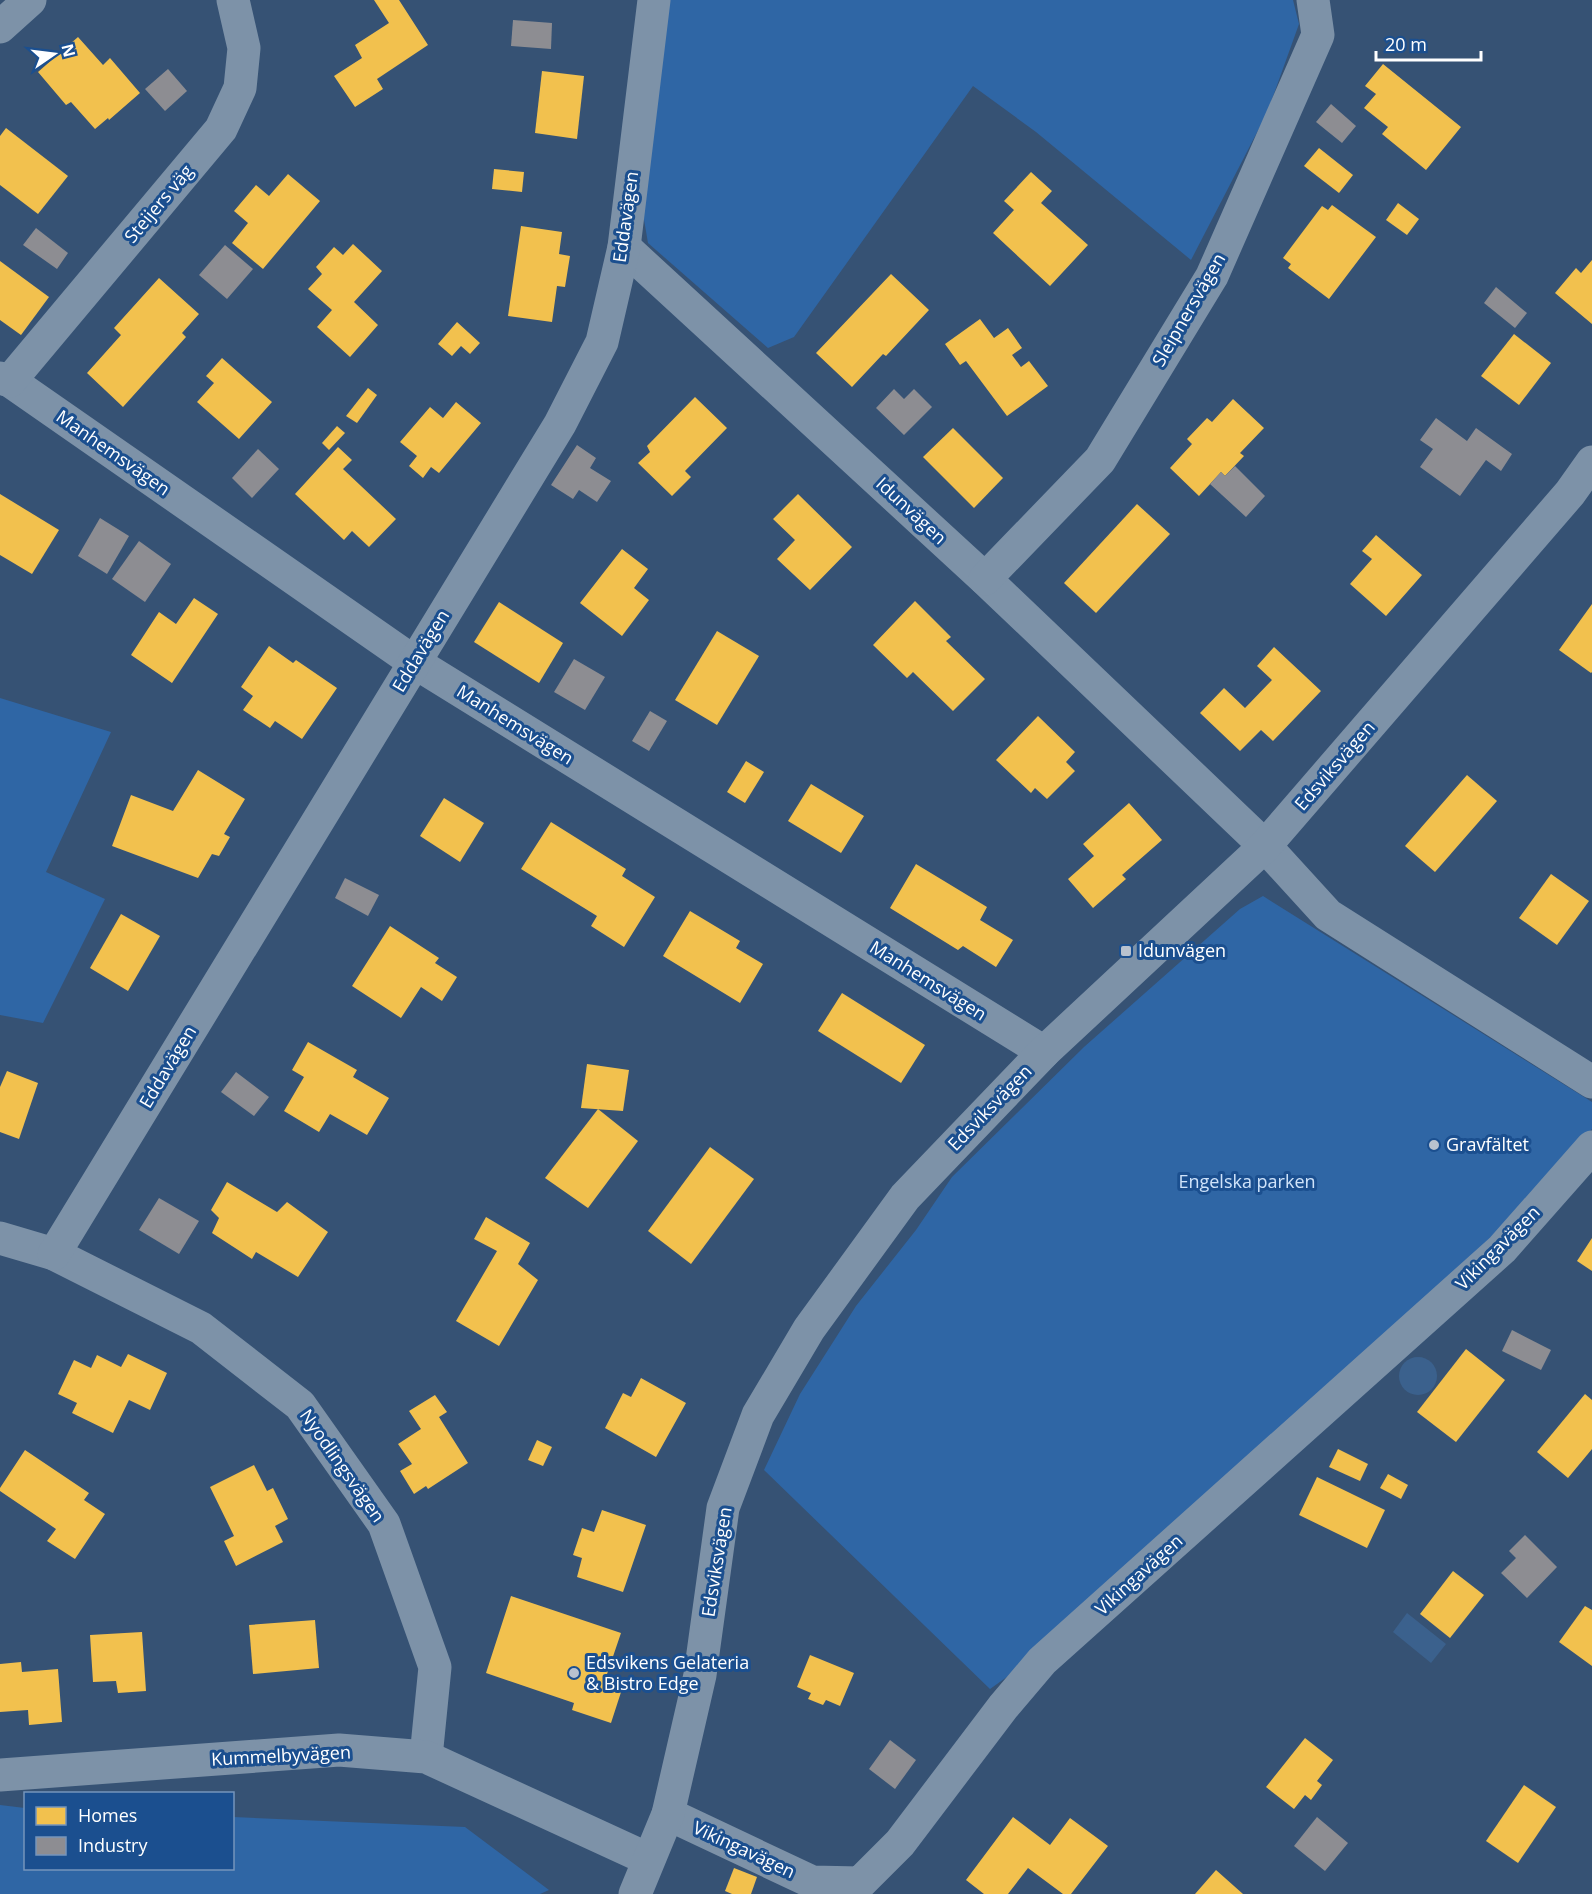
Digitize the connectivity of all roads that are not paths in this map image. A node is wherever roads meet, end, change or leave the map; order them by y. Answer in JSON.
{"nodes":[{"id":1,"x":30,"y":0,"type":"edge"},
{"id":2,"x":233,"y":0,"type":"edge"},
{"id":3,"x":654,"y":0,"type":"edge"},
{"id":4,"x":1313,"y":0,"type":"edge"},
{"id":5,"x":0,"y":27,"type":"edge"},
{"id":6,"x":624,"y":247,"type":"junction"},
{"id":7,"x":5,"y":380,"type":"edge"},
{"id":8,"x":1592,"y":462,"type":"edge"},
{"id":9,"x":985,"y":579,"type":"junction"},
{"id":10,"x":414,"y":662,"type":"junction"},
{"id":11,"x":1266,"y":846,"type":"junction"},
{"id":12,"x":1044,"y":1052,"type":"junction"},
{"id":13,"x":1592,"y":1082,"type":"edge"},
{"id":14,"x":1592,"y":1147,"type":"edge"},
{"id":15,"x":0,"y":1238,"type":"edge"},
{"id":16,"x":54,"y":1254,"type":"junction"},
{"id":17,"x":426,"y":1757,"type":"junction"},
{"id":18,"x":0,"y":1775,"type":"edge"},
{"id":19,"x":668,"y":1814,"type":"junction"},
{"id":20,"x":648,"y":1859,"type":"junction"},
{"id":21,"x":635,"y":1894,"type":"edge"}],
"edges":[{"from":1,"to":5,"type":"street"},
{"from":2,"to":7,"type":"street","name":"Steijers väg"},
{"from":3,"to":6,"type":"street","name":"Eddavägen"},
{"from":4,"to":9,"type":"street","name":"Sleipnersvägen"},
{"from":6,"to":9,"type":"street","name":"Idunvägen"},
{"from":6,"to":10,"type":"street","name":"Eddavägen"},
{"from":7,"to":10,"type":"street","name":"Manhemsvägen"},
{"from":8,"to":11,"type":"street","name":"Edsviksvägen"},
{"from":9,"to":11,"type":"street","name":"Idunvägen"},
{"from":10,"to":12,"type":"street","name":"Manhemsvägen"},
{"from":10,"to":16,"type":"street","name":"Eddavägen"},
{"from":11,"to":12,"type":"street","name":"Edsviksvägen"},
{"from":11,"to":13,"type":"street","name":"Idunvägen"},
{"from":12,"to":19,"type":"street","name":"Edsviksvägen"},
{"from":14,"to":19,"type":"street","name":"Vikingavägen"},
{"from":15,"to":16,"type":"street","name":"Nyodlingsvägen"},
{"from":16,"to":17,"type":"street","name":"Nyodlingsvägen"},
{"from":17,"to":18,"type":"street","name":"Kummelbyvägen"},
{"from":17,"to":20,"type":"street","name":"Kummelbyvägen"},
{"from":19,"to":20,"type":"street","name":"Edsviksvägen"},
{"from":20,"to":21,"type":"street","name":"Edsviksvägen"}]}
